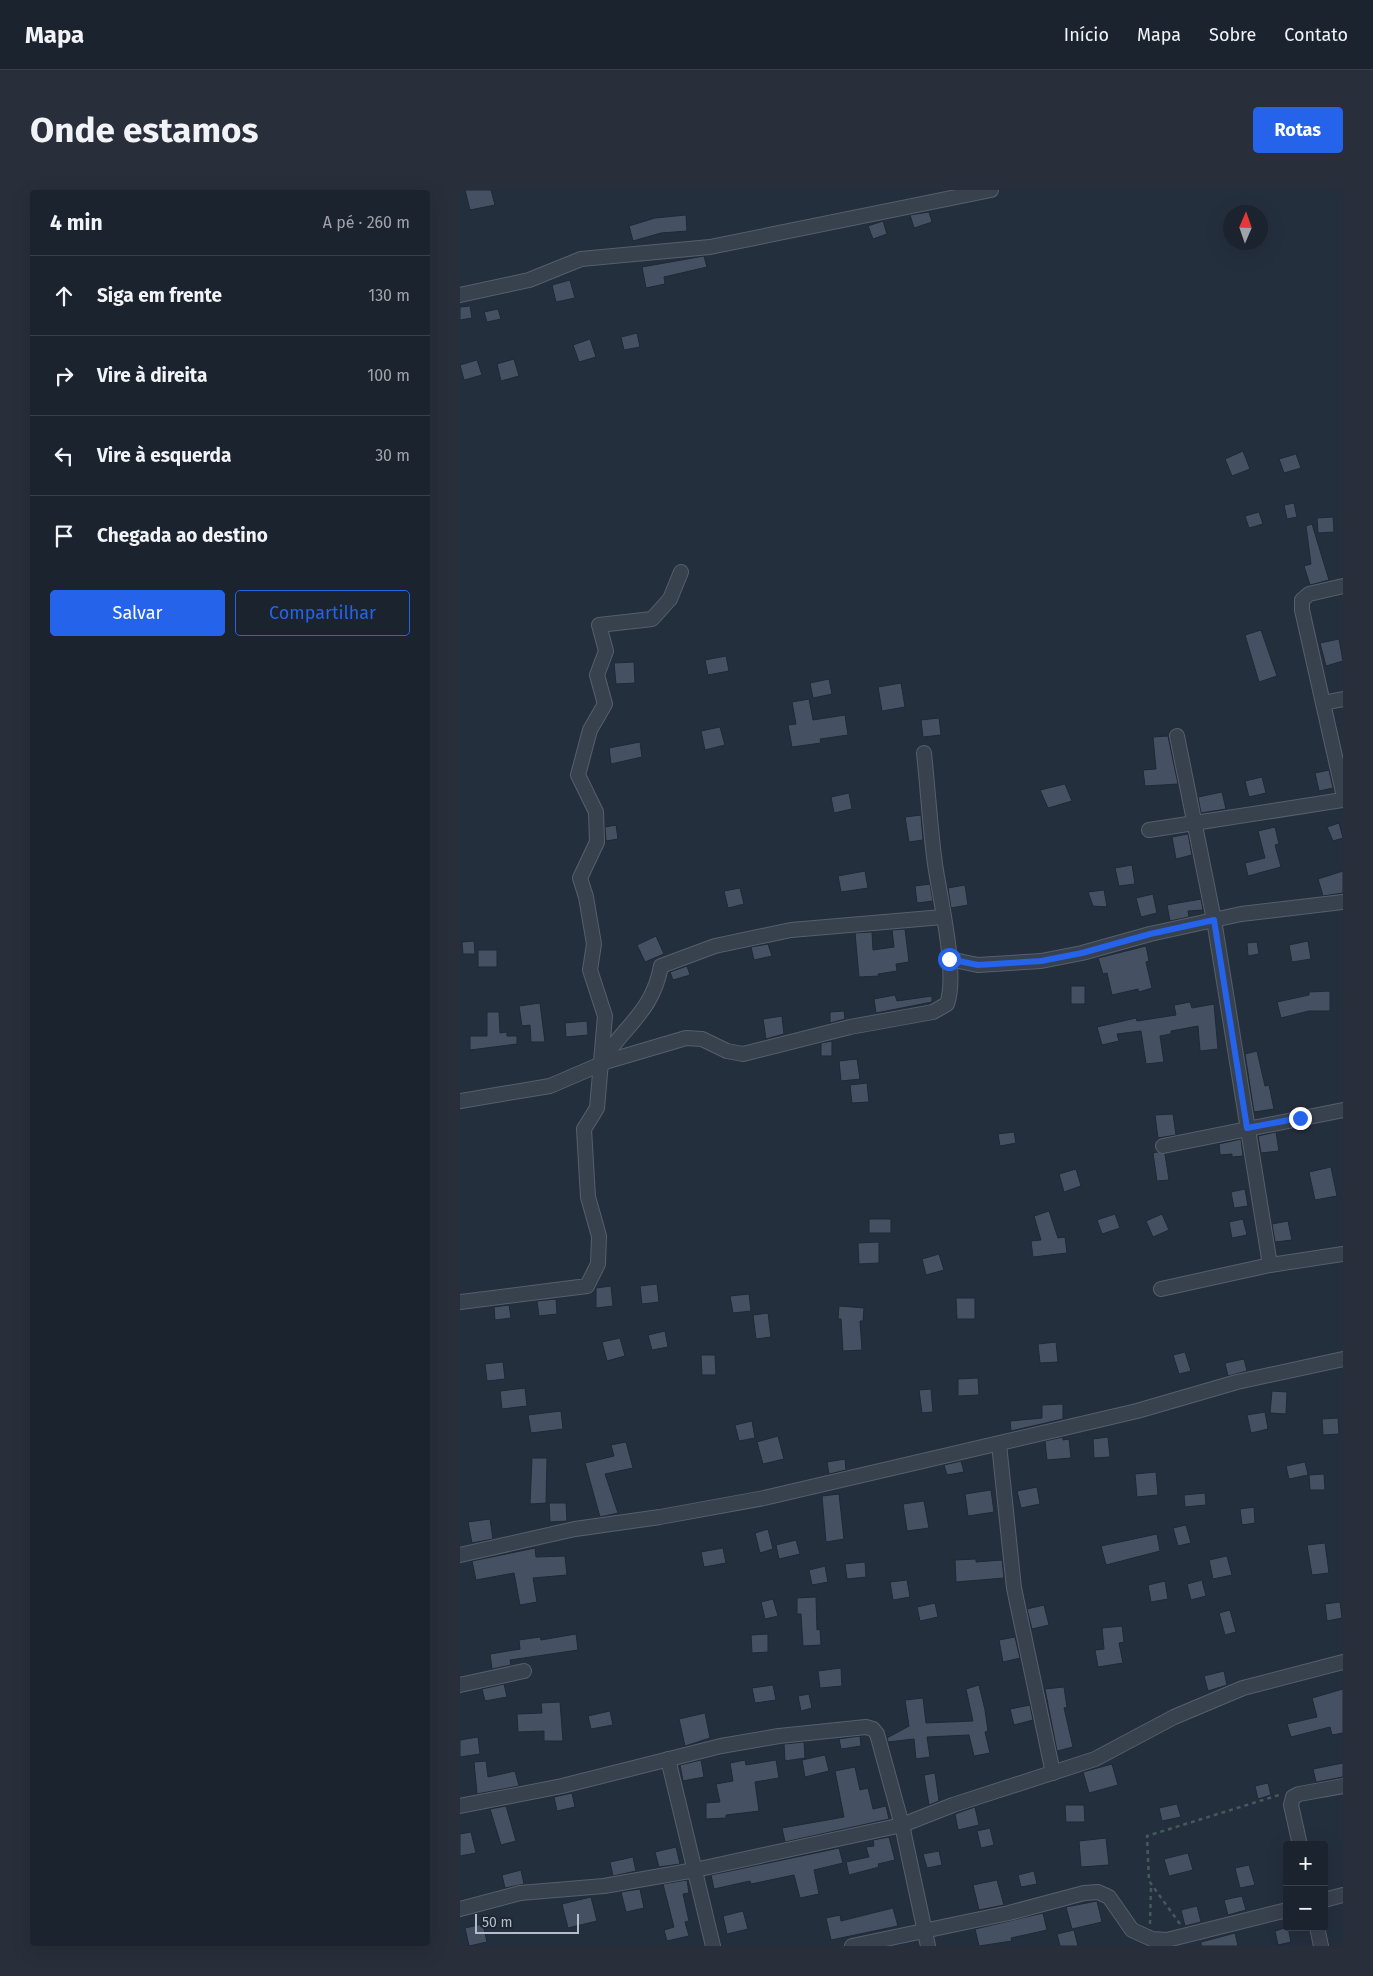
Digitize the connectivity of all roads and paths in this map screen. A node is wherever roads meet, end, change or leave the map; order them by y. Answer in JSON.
{"nodes":[{"id":1,"x":991,"y":190,"type":"edge"},
{"id":2,"x":460,"y":295,"type":"edge"},
{"id":3,"x":680,"y":572,"type":"dead end"},
{"id":4,"x":1343,"y":586,"type":"edge"},
{"id":5,"x":1343,"y":698,"type":"edge"},
{"id":6,"x":1323,"y":704,"type":"junction"},
{"id":7,"x":1177,"y":736,"type":"dead end"},
{"id":8,"x":924,"y":753,"type":"dead end"},
{"id":9,"x":1343,"y":792,"type":"edge"},
{"id":10,"x":1343,"y":800,"type":"edge"},
{"id":11,"x":1194,"y":823,"type":"junction"},
{"id":12,"x":1149,"y":830,"type":"dead end"},
{"id":13,"x":1343,"y":902,"type":"edge"},
{"id":14,"x":943,"y":917,"type":"junction"},
{"id":15,"x":1214,"y":920,"type":"junction"},
{"id":16,"x":949,"y":959,"type":"junction"},
{"id":17,"x":600,"y":1064,"type":"junction"},
{"id":18,"x":460,"y":1101,"type":"edge"},
{"id":19,"x":1343,"y":1110,"type":"edge"},
{"id":20,"x":1247,"y":1128,"type":"junction"},
{"id":21,"x":1163,"y":1146,"type":"dead end"},
{"id":22,"x":1343,"y":1254,"type":"edge"},
{"id":23,"x":1270,"y":1265,"type":"junction"},
{"id":24,"x":1161,"y":1289,"type":"dead end"},
{"id":25,"x":460,"y":1302,"type":"edge"},
{"id":26,"x":1343,"y":1359,"type":"edge"},
{"id":27,"x":999,"y":1444,"type":"junction"},
{"id":28,"x":460,"y":1555,"type":"edge"},
{"id":29,"x":1343,"y":1662,"type":"edge"},
{"id":30,"x":524,"y":1671,"type":"dead end"},
{"id":31,"x":460,"y":1685,"type":"edge"},
{"id":32,"x":668,"y":1759,"type":"junction"},
{"id":33,"x":1053,"y":1774,"type":"junction"},
{"id":34,"x":1343,"y":1786,"type":"edge"},
{"id":35,"x":1293,"y":1797,"type":"junction"},
{"id":36,"x":460,"y":1806,"type":"edge"},
{"id":37,"x":902,"y":1825,"type":"junction"},
{"id":38,"x":1299,"y":1841,"type":"edge"},
{"id":39,"x":695,"y":1870,"type":"junction"},
{"id":40,"x":1151,"y":1885,"type":"junction"},
{"id":41,"x":1343,"y":1895,"type":"edge"},
{"id":42,"x":1328,"y":1899,"type":"edge"},
{"id":43,"x":460,"y":1908,"type":"edge"},
{"id":44,"x":1283,"y":1911,"type":"edge"},
{"id":45,"x":924,"y":1931,"type":"junction"},
{"id":46,"x":1319,"y":1931,"type":"edge"},
{"id":47,"x":1188,"y":1934,"type":"junction"},
{"id":48,"x":1152,"y":1939,"type":"junction"},
{"id":49,"x":714,"y":1946,"type":"edge"},
{"id":50,"x":852,"y":1946,"type":"edge"},
{"id":51,"x":928,"y":1946,"type":"edge"},
{"id":52,"x":1322,"y":1946,"type":"edge"}],
"edges":[{"from":1,"to":2,"type":"street"},
{"from":3,"to":17,"type":"street"},
{"from":4,"to":6,"type":"street"},
{"from":5,"to":6,"type":"street"},
{"from":6,"to":9,"type":"street"},
{"from":7,"to":11,"type":"street"},
{"from":8,"to":14,"type":"street"},
{"from":10,"to":11,"type":"street"},
{"from":11,"to":12,"type":"street"},
{"from":11,"to":15,"type":"street"},
{"from":13,"to":15,"type":"street"},
{"from":14,"to":16,"type":"street"},
{"from":14,"to":17,"type":"street"},
{"from":15,"to":16,"type":"street"},
{"from":15,"to":20,"type":"street"},
{"from":16,"to":17,"type":"street"},
{"from":17,"to":18,"type":"street"},
{"from":17,"to":25,"type":"street"},
{"from":19,"to":20,"type":"street"},
{"from":20,"to":21,"type":"street"},
{"from":20,"to":23,"type":"street"},
{"from":22,"to":23,"type":"street"},
{"from":23,"to":24,"type":"street"},
{"from":26,"to":27,"type":"street"},
{"from":27,"to":28,"type":"street"},
{"from":27,"to":33,"type":"street"},
{"from":29,"to":33,"type":"street"},
{"from":30,"to":31,"type":"street"},
{"from":32,"to":36,"type":"street"},
{"from":32,"to":37,"type":"street"},
{"from":32,"to":39,"type":"street"},
{"from":33,"to":37,"type":"street"},
{"from":34,"to":35,"type":"street"},
{"from":35,"to":38,"type":"street"},
{"from":35,"to":40,"type":"path"},
{"from":37,"to":39,"type":"street"},
{"from":37,"to":45,"type":"street"},
{"from":39,"to":43,"type":"street"},
{"from":39,"to":49,"type":"street"},
{"from":40,"to":47,"type":"path"},
{"from":40,"to":48,"type":"path"},
{"from":41,"to":42,"type":"street"},
{"from":44,"to":47,"type":"street"},
{"from":45,"to":48,"type":"street"},
{"from":45,"to":50,"type":"street"},
{"from":45,"to":51,"type":"street"},
{"from":46,"to":52,"type":"street"},
{"from":47,"to":48,"type":"street"}]}
